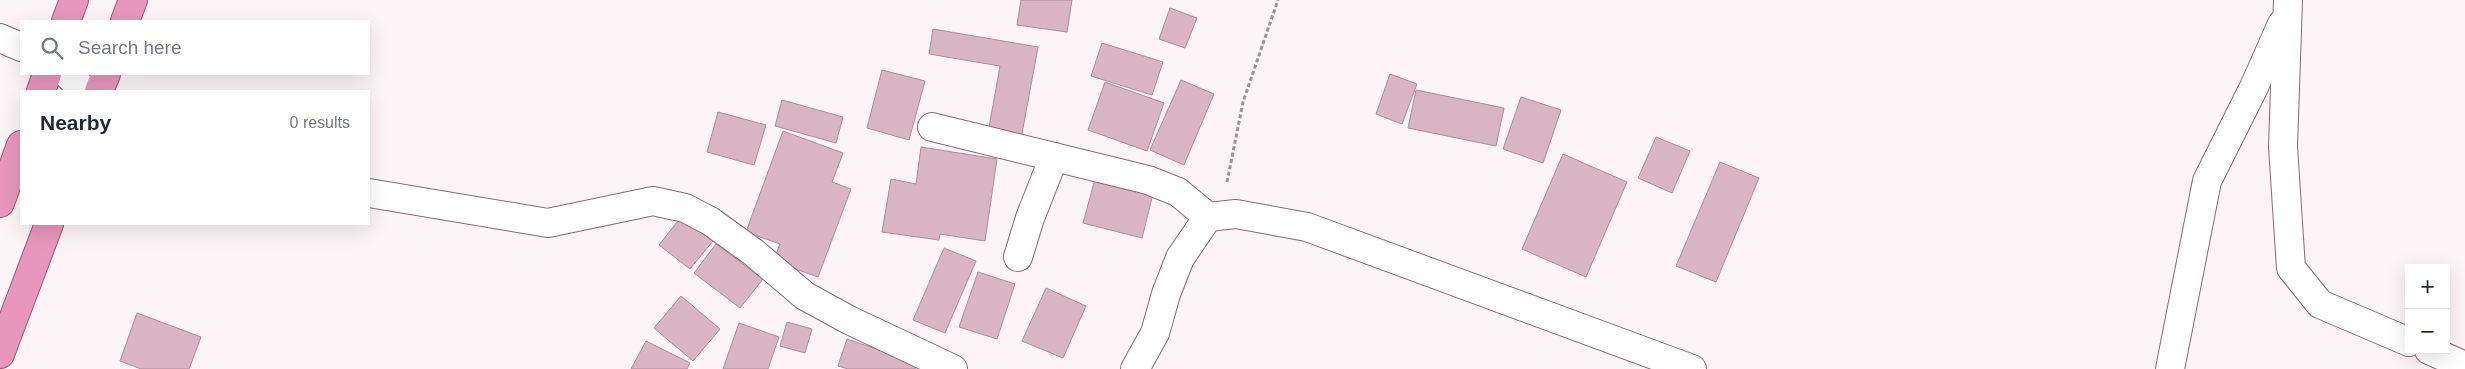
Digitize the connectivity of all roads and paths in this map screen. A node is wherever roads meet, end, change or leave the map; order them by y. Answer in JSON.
{"nodes":[{"id":1,"x":74,"y":0,"type":"edge"},
{"id":2,"x":133,"y":0,"type":"edge"},
{"id":3,"x":1278,"y":0,"type":"edge"},
{"id":4,"x":2288,"y":5,"type":"edge"},
{"id":5,"x":66,"y":20,"type":"edge"},
{"id":6,"x":125,"y":20,"type":"edge"},
{"id":7,"x":0,"y":38,"type":"edge"},
{"id":8,"x":20,"y":47,"type":"edge"},
{"id":9,"x":47,"y":75,"type":"edge"},
{"id":10,"x":68,"y":75,"type":"edge"},
{"id":11,"x":106,"y":75,"type":"edge"},
{"id":12,"x":40,"y":90,"type":"edge"},
{"id":13,"x":83,"y":90,"type":"edge"},
{"id":14,"x":99,"y":90,"type":"edge"},
{"id":15,"x":932,"y":127,"type":"dead end"},
{"id":16,"x":20,"y":148,"type":"edge"},
{"id":17,"x":1054,"y":157,"type":"junction"},
{"id":18,"x":370,"y":193,"type":"edge"},
{"id":19,"x":0,"y":203,"type":"edge"},
{"id":20,"x":1236,"y":214,"type":"junction"},
{"id":21,"x":1208,"y":217,"type":"junction"},
{"id":22,"x":49,"y":225,"type":"edge"},
{"id":23,"x":1018,"y":257,"type":"dead end"},
{"id":24,"x":2405,"y":340,"type":"edge"},
{"id":25,"x":0,"y":354,"type":"edge"},
{"id":26,"x":2438,"y":354,"type":"edge"},
{"id":27,"x":2465,"y":366,"type":"edge"},
{"id":28,"x":953,"y":369,"type":"edge"},
{"id":29,"x":1135,"y":369,"type":"edge"},
{"id":30,"x":1692,"y":369,"type":"edge"},
{"id":31,"x":2170,"y":369,"type":"edge"}],
"edges":[{"from":1,"to":5,"type":"highway"},
{"from":2,"to":6,"type":"highway"},
{"from":3,"to":20,"type":"path"},
{"from":4,"to":24,"type":"street"},
{"from":4,"to":31,"type":"street"},
{"from":7,"to":8,"type":"street"},
{"from":9,"to":12,"type":"highway"},
{"from":10,"to":13,"type":"street"},
{"from":11,"to":14,"type":"highway"},
{"from":15,"to":17,"type":"street"},
{"from":16,"to":19,"type":"highway"},
{"from":17,"to":21,"type":"street"},
{"from":17,"to":23,"type":"street"},
{"from":18,"to":28,"type":"street"},
{"from":20,"to":21,"type":"street"},
{"from":20,"to":30,"type":"street"},
{"from":21,"to":29,"type":"street"},
{"from":22,"to":25,"type":"highway"},
{"from":26,"to":27,"type":"street"}]}
